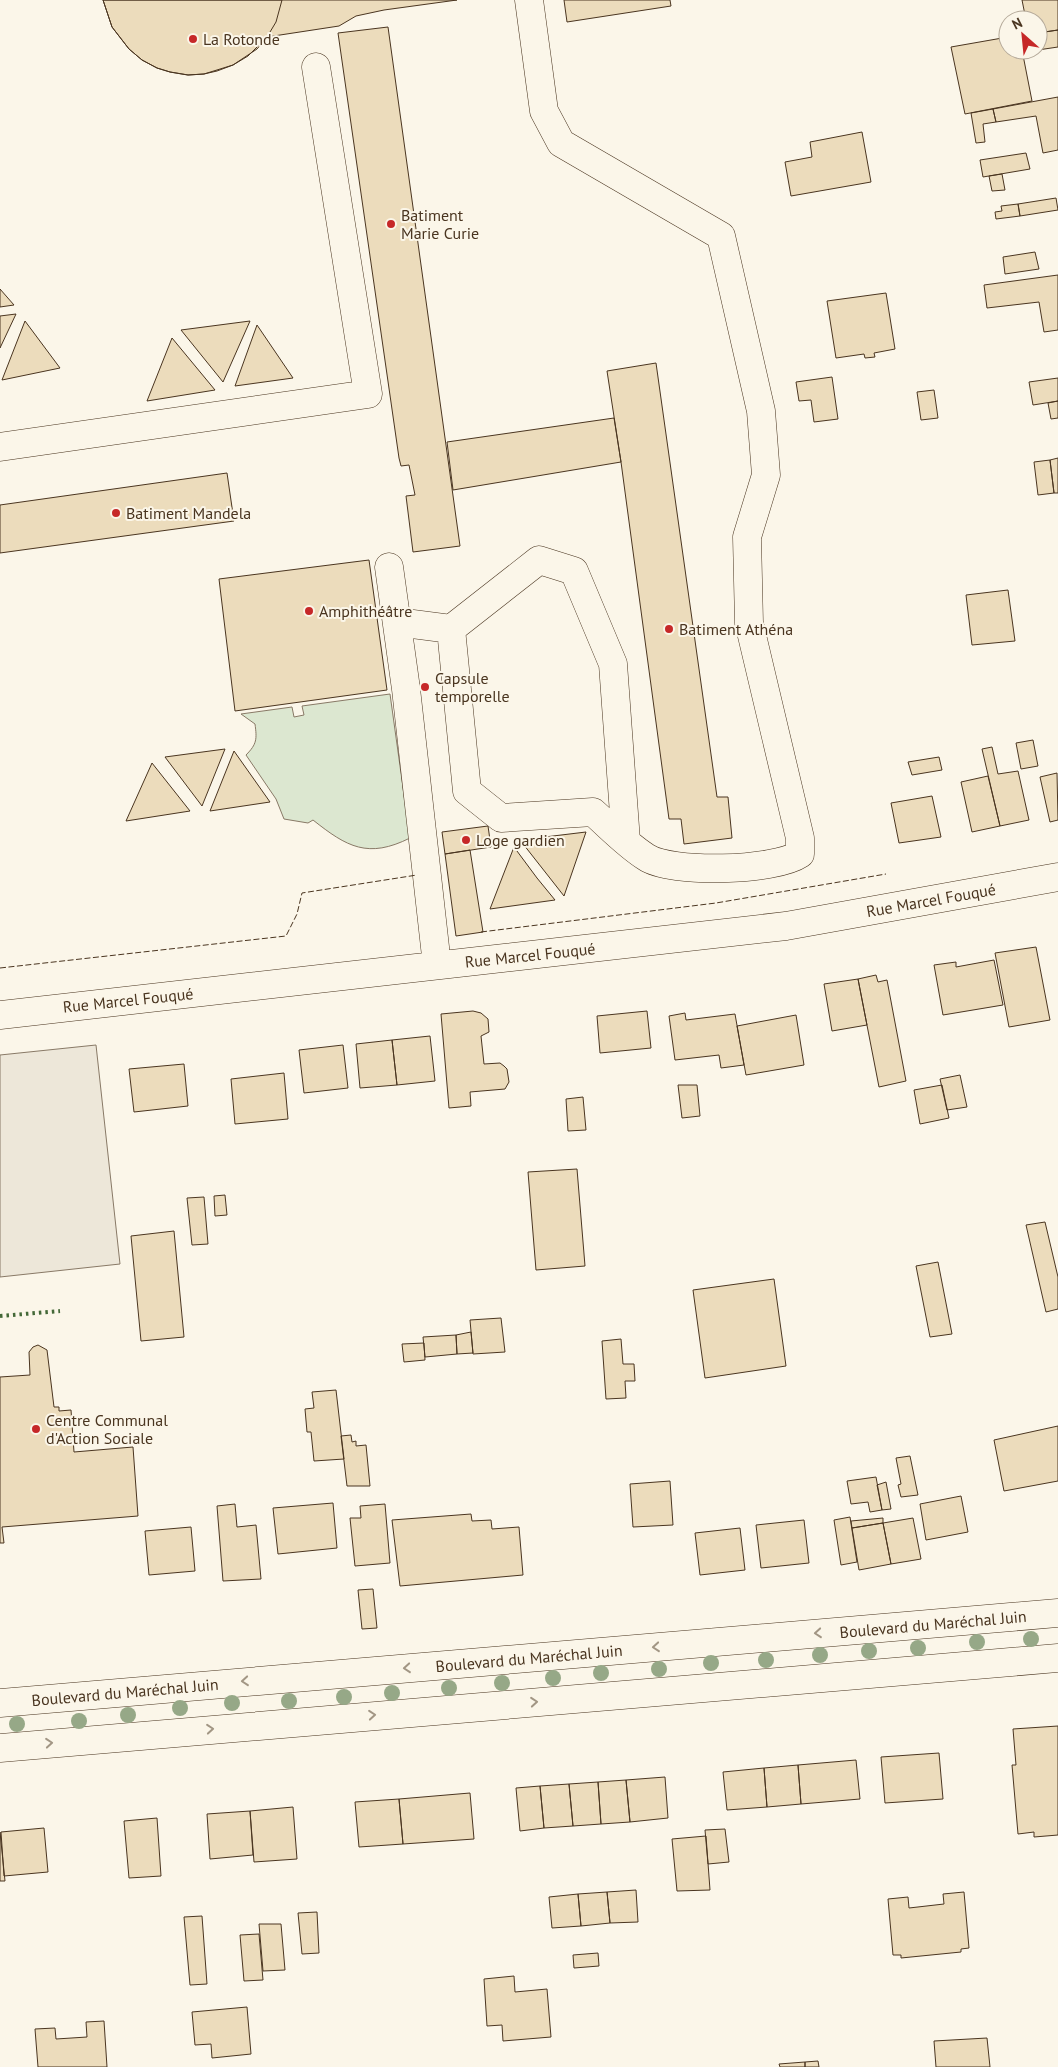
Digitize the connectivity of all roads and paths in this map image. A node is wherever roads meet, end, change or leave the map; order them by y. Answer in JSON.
{"nodes":[{"id":1,"x":529,"y":0,"type":"edge"},
{"id":2,"x":316,"y":67,"type":"dead end"},
{"id":3,"x":0,"y":447,"type":"edge"},
{"id":4,"x":389,"y":567,"type":"dead end"},
{"id":5,"x":397,"y":622,"type":"junction"},
{"id":6,"x":451,"y":629,"type":"junction"},
{"id":7,"x":626,"y":841,"type":"junction"},
{"id":8,"x":1058,"y":877,"type":"edge"},
{"id":9,"x":437,"y":965,"type":"junction"},
{"id":10,"x":0,"y":1014,"type":"edge"},
{"id":11,"x":1058,"y":1613,"type":"edge"},
{"id":12,"x":1058,"y":1658,"type":"edge"},
{"id":13,"x":0,"y":1703,"type":"edge"},
{"id":14,"x":0,"y":1748,"type":"edge"}],
"edges":[{"from":1,"to":7,"type":"main road"},
{"from":2,"to":3,"type":"main road"},
{"from":4,"to":5,"type":"main road"},
{"from":5,"to":6,"type":"main road"},
{"from":5,"to":9,"type":"main road"},
{"from":6,"to":7,"type":"main road"},
{"from":6,"to":7,"type":"main road"},
{"from":8,"to":9,"type":"main road","name":"Rue Marcel Fouqué"},
{"from":9,"to":10,"type":"main road","name":"Rue Marcel Fouqué"},
{"from":11,"to":13,"type":"main road","name":"Boulevard du Maréchal Juin","one_way":true},
{"from":14,"to":12,"type":"main road","one_way":true}]}
